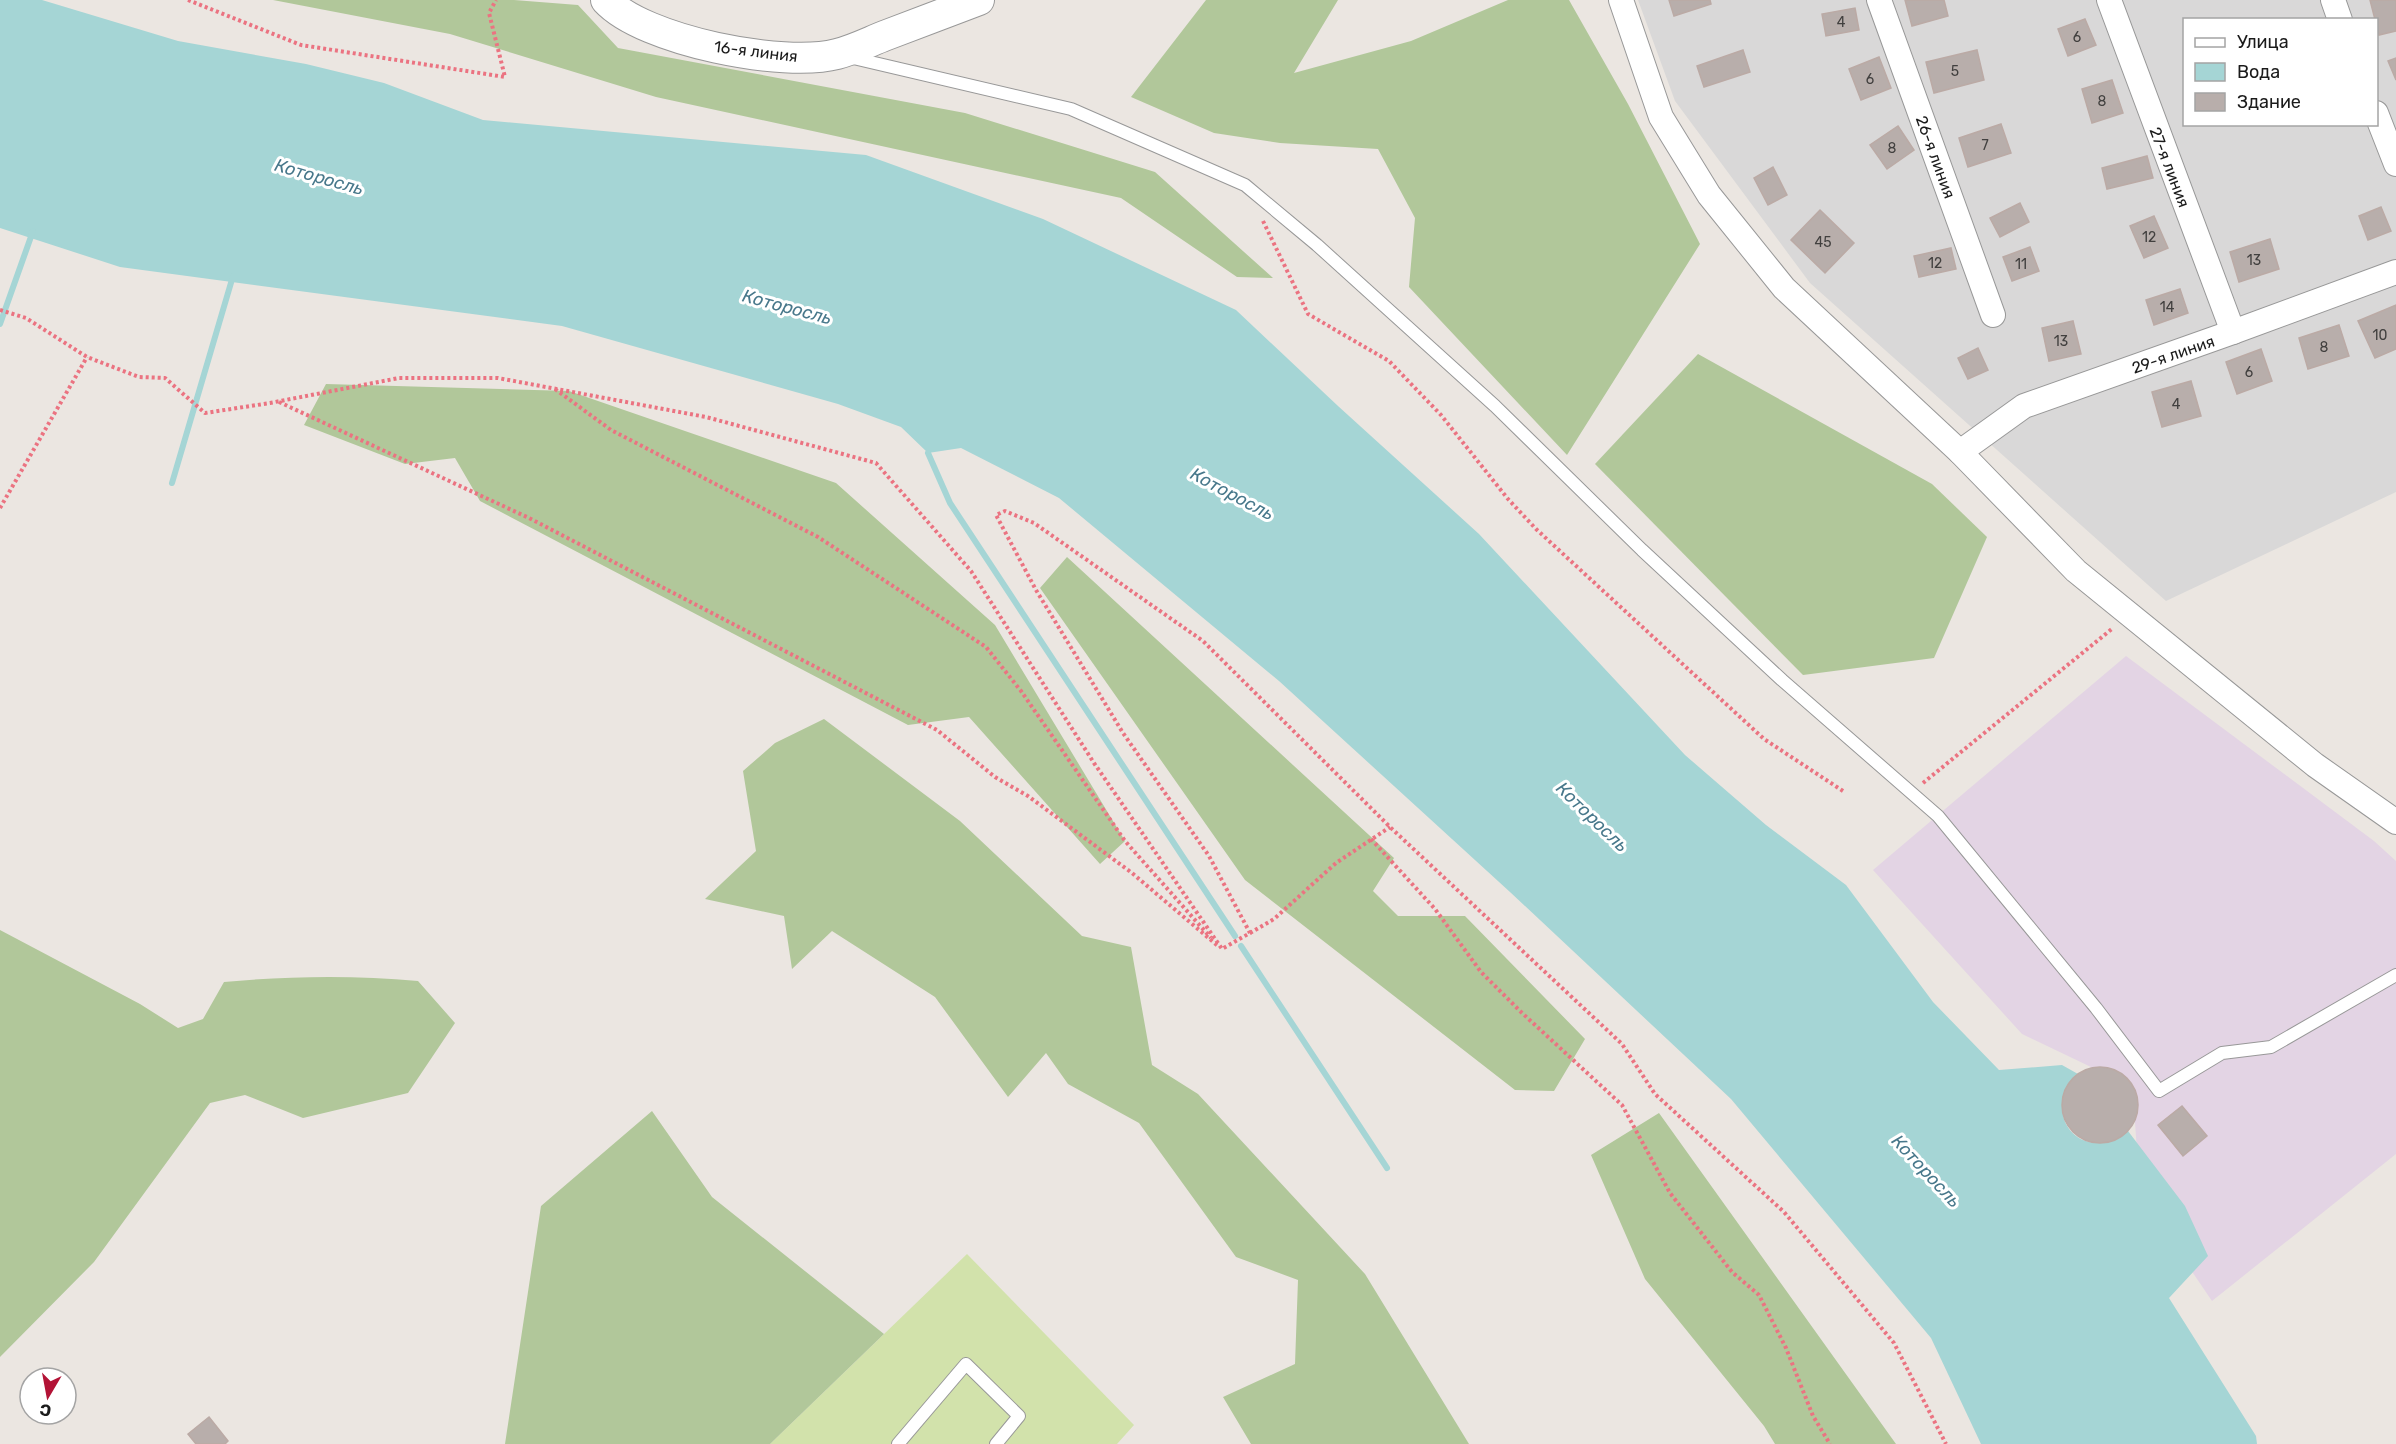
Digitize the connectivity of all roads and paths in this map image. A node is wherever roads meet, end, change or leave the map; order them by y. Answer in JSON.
{"nodes":[{"id":1,"x":188,"y":0,"type":"edge"},
{"id":2,"x":496,"y":0,"type":"edge"},
{"id":3,"x":606,"y":0,"type":"edge"},
{"id":4,"x":979,"y":0,"type":"edge"},
{"id":5,"x":1621,"y":0,"type":"edge"},
{"id":6,"x":1879,"y":0,"type":"edge"},
{"id":7,"x":2109,"y":0,"type":"edge"},
{"id":8,"x":2333,"y":0,"type":"edge"},
{"id":9,"x":2339,"y":18,"type":"edge"},
{"id":10,"x":836,"y":54,"type":"junction"},
{"id":11,"x":2378,"y":118,"type":"edge"},
{"id":12,"x":2396,"y":164,"type":"edge"},
{"id":13,"x":1245,"y":185,"type":"junction"},
{"id":14,"x":2396,"y":272,"type":"edge"},
{"id":15,"x":0,"y":310,"type":"edge"},
{"id":16,"x":1993,"y":315,"type":"dead end"},
{"id":17,"x":2233,"y":332,"type":"junction"},
{"id":18,"x":87,"y":357,"type":"junction"},
{"id":19,"x":554,"y":388,"type":"junction"},
{"id":20,"x":278,"y":401,"type":"junction"},
{"id":21,"x":1960,"y":452,"type":"junction"},
{"id":22,"x":0,"y":508,"type":"edge"},
{"id":23,"x":2129,"y":614,"type":"junction"},
{"id":24,"x":1843,"y":791,"type":"dead end"},
{"id":25,"x":1911,"y":793,"type":"junction"},
{"id":26,"x":2396,"y":822,"type":"edge"},
{"id":27,"x":1390,"y":826,"type":"junction"},
{"id":28,"x":1371,"y":839,"type":"junction"},
{"id":29,"x":1250,"y":933,"type":"junction"},
{"id":30,"x":1222,"y":949,"type":"junction"},
{"id":31,"x":2396,"y":975,"type":"edge"},
{"id":32,"x":898,"y":1444,"type":"edge"},
{"id":33,"x":996,"y":1444,"type":"edge"},
{"id":34,"x":1830,"y":1444,"type":"edge"},
{"id":35,"x":1947,"y":1444,"type":"edge"}],
"edges":[{"from":1,"to":2,"type":"path"},
{"from":3,"to":10,"type":"street","name":"16-я линия"},
{"from":4,"to":10,"type":"street","name":"16-я линия"},
{"from":5,"to":21,"type":"street"},
{"from":6,"to":16,"type":"street","name":"26-я линия"},
{"from":7,"to":17,"type":"street","name":"27-я линия"},
{"from":8,"to":9,"type":"street"},
{"from":10,"to":13,"type":"lane"},
{"from":11,"to":12,"type":"street"},
{"from":13,"to":24,"type":"path"},
{"from":13,"to":25,"type":"lane"},
{"from":14,"to":17,"type":"street","name":"29-я линия"},
{"from":15,"to":18,"type":"path"},
{"from":17,"to":21,"type":"street","name":"29-я линия"},
{"from":18,"to":20,"type":"path"},
{"from":18,"to":22,"type":"path"},
{"from":19,"to":20,"type":"path"},
{"from":19,"to":30,"type":"path"},
{"from":19,"to":30,"type":"path"},
{"from":20,"to":30,"type":"path"},
{"from":21,"to":23,"type":"street"},
{"from":23,"to":25,"type":"path"},
{"from":23,"to":26,"type":"street"},
{"from":25,"to":31,"type":"lane"},
{"from":27,"to":28,"type":"path"},
{"from":27,"to":29,"type":"path"},
{"from":27,"to":35,"type":"path"},
{"from":28,"to":29,"type":"path"},
{"from":28,"to":34,"type":"path"},
{"from":29,"to":30,"type":"path"},
{"from":32,"to":33,"type":"lane"}]}
